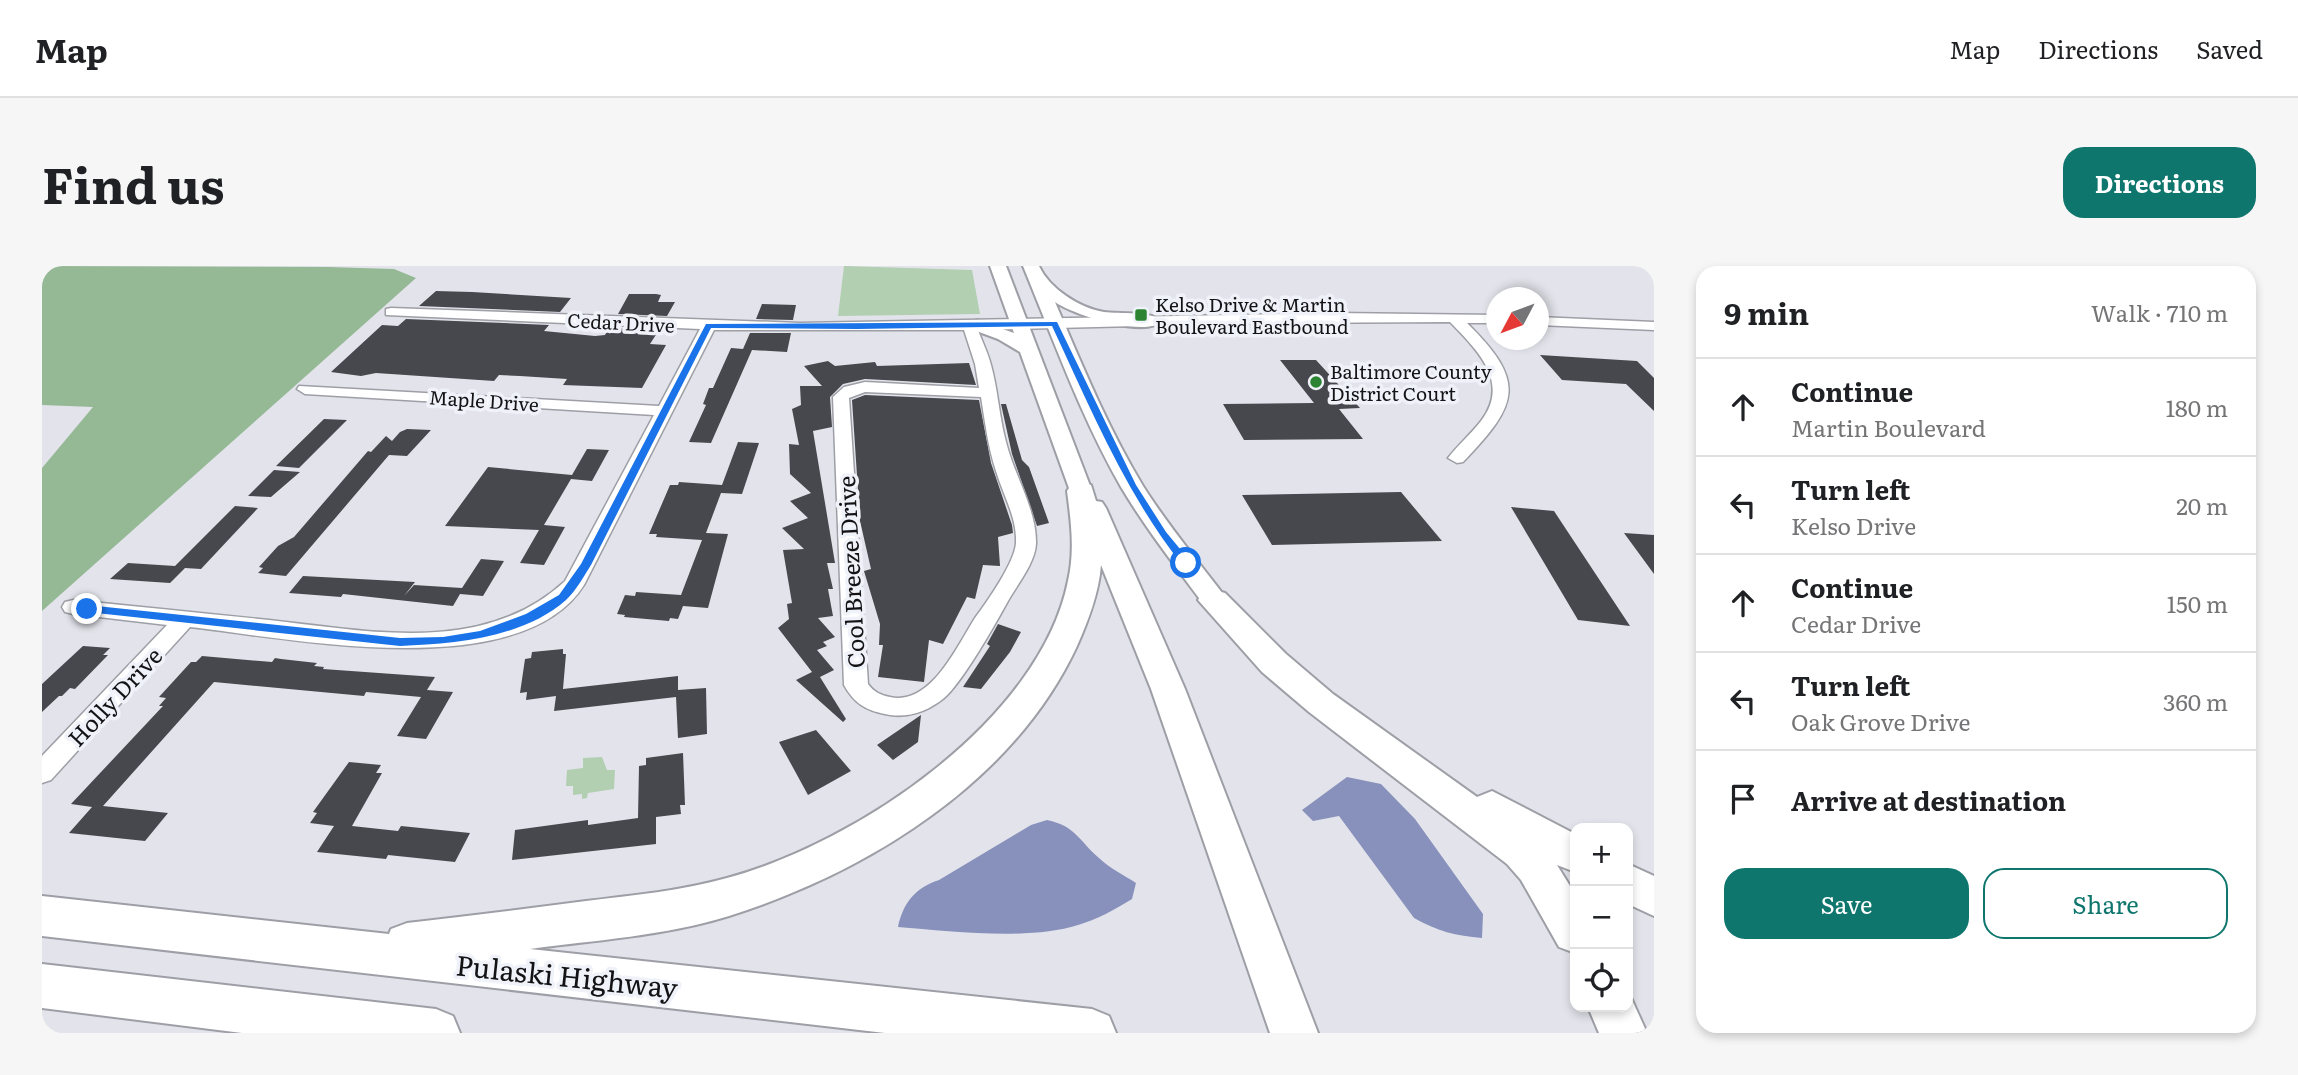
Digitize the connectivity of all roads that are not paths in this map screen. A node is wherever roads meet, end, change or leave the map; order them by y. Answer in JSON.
{"nodes":[{"id":1,"x":998,"y":266,"type":"edge"},
{"id":2,"x":1034,"y":273,"type":"edge"},
{"id":3,"x":1008,"y":297,"type":"junction"},
{"id":4,"x":391,"y":312,"type":"dead end"},
{"id":5,"x":1454,"y":318,"type":"junction"},
{"id":6,"x":1486,"y":319,"type":"edge"},
{"id":7,"x":1153,"y":321,"type":"junction"},
{"id":8,"x":1549,"y":321,"type":"edge"},
{"id":9,"x":1019,"y":324,"type":"junction"},
{"id":10,"x":1055,"y":324,"type":"junction"},
{"id":11,"x":973,"y":325,"type":"junction"},
{"id":12,"x":709,"y":326,"type":"junction"},
{"id":13,"x":1654,"y":326,"type":"edge"},
{"id":14,"x":1027,"y":348,"type":"junction"},
{"id":15,"x":305,"y":389,"type":"dead end"},
{"id":16,"x":989,"y":393,"type":"junction"},
{"id":17,"x":663,"y":411,"type":"junction"},
{"id":18,"x":1457,"y":458,"type":"dead end"},
{"id":19,"x":1081,"y":491,"type":"junction"},
{"id":20,"x":1214,"y":600,"type":"junction"},
{"id":21,"x":72,"y":607,"type":"dead end"},
{"id":22,"x":185,"y":620,"type":"junction"},
{"id":23,"x":42,"y":772,"type":"edge"},
{"id":24,"x":1570,"y":851,"type":"edge"},
{"id":25,"x":1633,"y":886,"type":"edge"},
{"id":26,"x":1654,"y":897,"type":"edge"},
{"id":27,"x":42,"y":916,"type":"edge"},
{"id":28,"x":1570,"y":925,"type":"edge"},
{"id":29,"x":353,"y":951,"type":"junction"},
{"id":30,"x":42,"y":986,"type":"edge"},
{"id":31,"x":1613,"y":1012,"type":"edge"},
{"id":32,"x":436,"y":1033,"type":"edge"},
{"id":33,"x":1092,"y":1033,"type":"edge"},
{"id":34,"x":1294,"y":1033,"type":"edge"},
{"id":35,"x":1623,"y":1033,"type":"edge"}],
"edges":[{"from":1,"to":3,"type":"main road"},
{"from":2,"to":7,"type":"main road"},
{"from":2,"to":10,"type":"main road"},
{"from":3,"to":9,"type":"main road"},
{"from":3,"to":11,"type":"main road"},
{"from":4,"to":12,"type":"street","name":"Cedar Drive"},
{"from":5,"to":6,"type":"street","name":"Cedar Drive"},
{"from":5,"to":7,"type":"street","name":"Cedar Drive"},
{"from":5,"to":18,"type":"street"},
{"from":7,"to":10,"type":"street","name":"Cedar Drive"},
{"from":8,"to":13,"type":"street"},
{"from":9,"to":10,"type":"street","name":"Cedar Drive"},
{"from":9,"to":11,"type":"street","name":"Cedar Drive"},
{"from":9,"to":14,"type":"main road"},
{"from":10,"to":20,"type":"main road"},
{"from":11,"to":12,"type":"street","name":"Cedar Drive"},
{"from":11,"to":14,"type":"main road"},
{"from":11,"to":16,"type":"street","name":"Cool Breeze Drive"},
{"from":12,"to":17,"type":"street"},
{"from":14,"to":19,"type":"main road"},
{"from":15,"to":17,"type":"street","name":"Maple Drive"},
{"from":16,"to":16,"type":"street","name":"Cool Breeze Drive"},
{"from":17,"to":22,"type":"street"},
{"from":19,"to":29,"type":"highway"},
{"from":19,"to":34,"type":"highway"},
{"from":20,"to":24,"type":"highway"},
{"from":20,"to":28,"type":"highway"},
{"from":21,"to":22,"type":"street"},
{"from":22,"to":23,"type":"street","name":"Holly Drive"},
{"from":25,"to":26,"type":"highway"},
{"from":27,"to":29,"type":"highway","name":"Pulaski Highway"},
{"from":29,"to":33,"type":"highway","name":"Pulaski Highway"},
{"from":30,"to":32,"type":"highway"},
{"from":31,"to":35,"type":"highway"}]}
